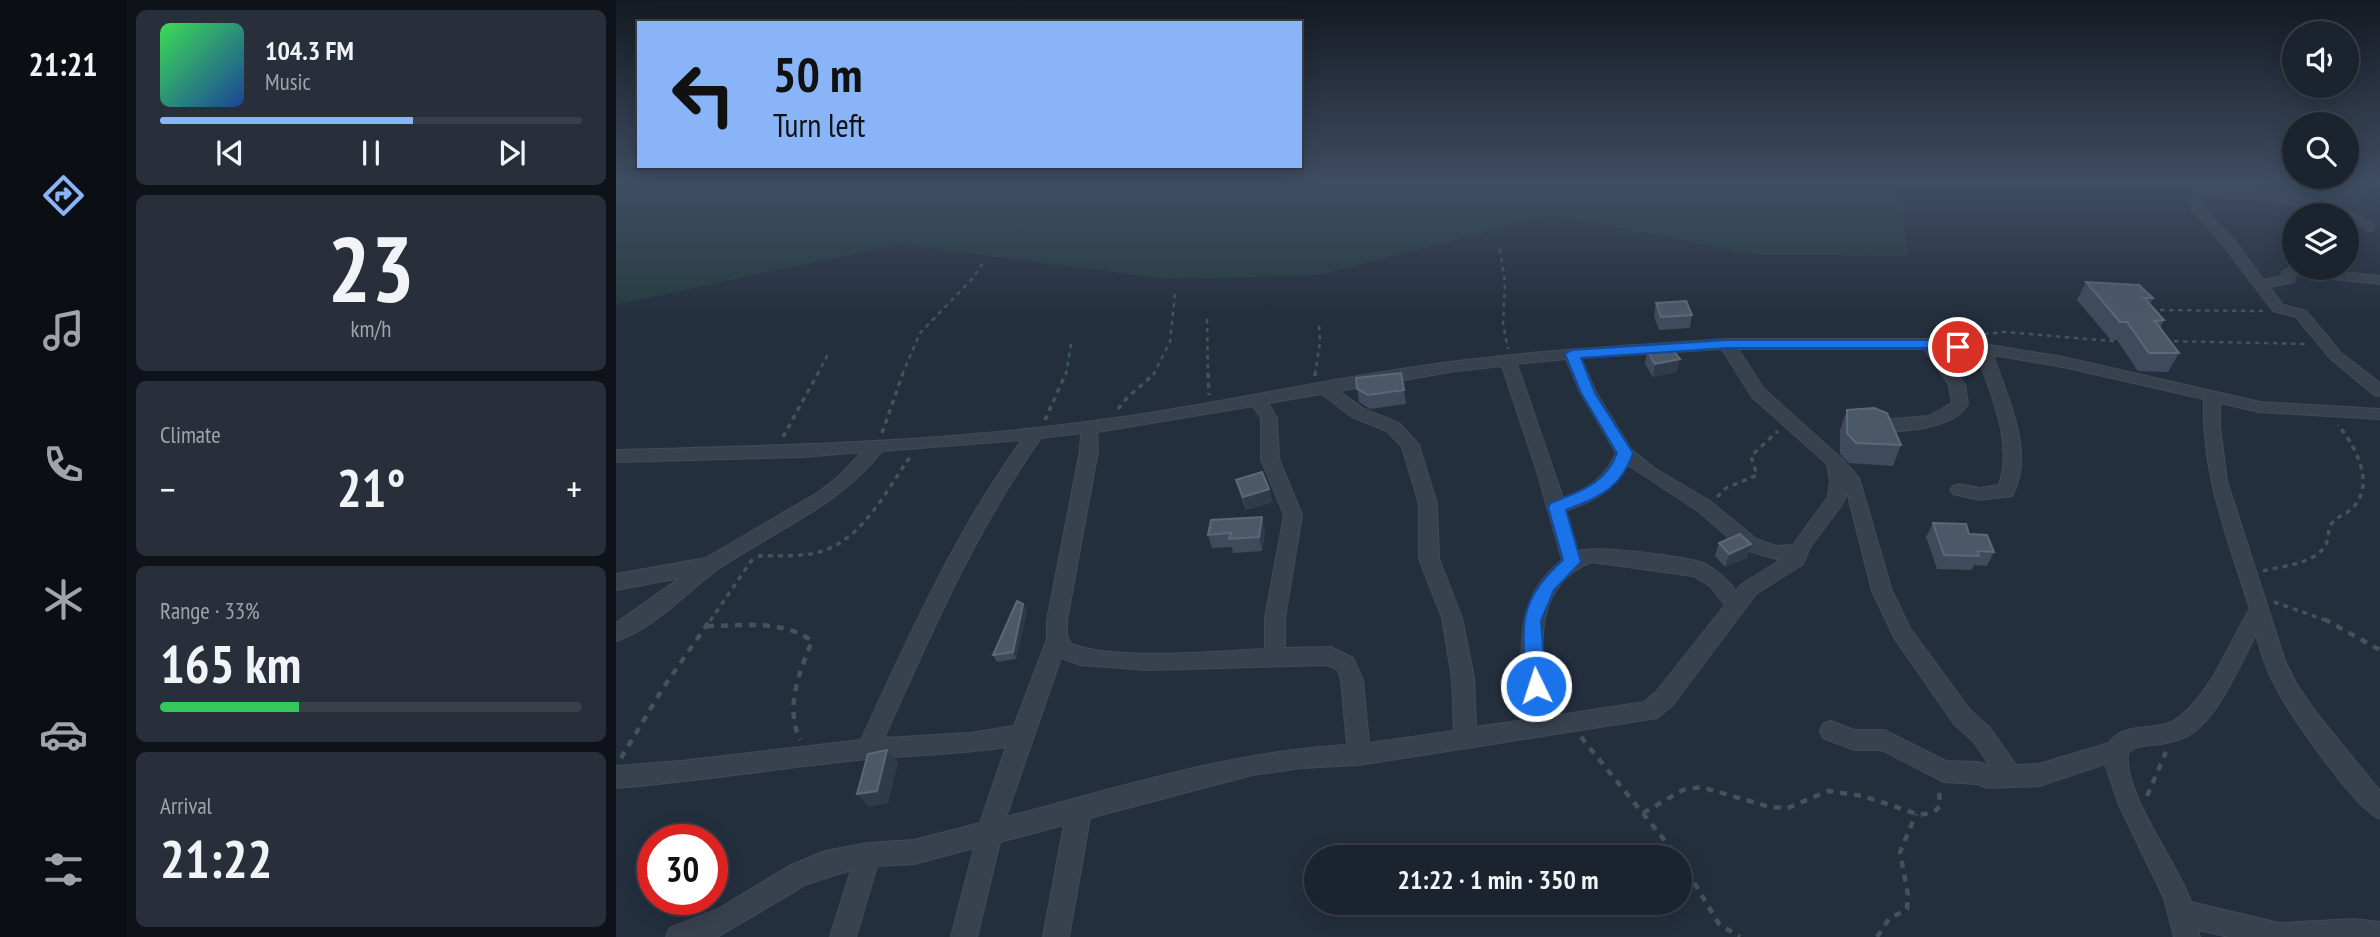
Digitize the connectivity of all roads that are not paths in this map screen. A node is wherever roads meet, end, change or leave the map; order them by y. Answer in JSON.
{"nodes":[{"id":1,"x":2213,"y":227,"type":"edge"},
{"id":2,"x":2380,"y":280,"type":"edge"},
{"id":3,"x":2260,"y":285,"type":"junction"},
{"id":4,"x":1727,"y":344,"type":"junction"},
{"id":5,"x":1928,"y":344,"type":"junction"},
{"id":6,"x":1983,"y":349,"type":"junction"},
{"id":7,"x":1572,"y":354,"type":"junction"},
{"id":8,"x":1511,"y":360,"type":"junction"},
{"id":9,"x":1320,"y":387,"type":"junction"},
{"id":10,"x":2380,"y":391,"type":"edge"},
{"id":11,"x":2212,"y":398,"type":"junction"},
{"id":12,"x":1257,"y":399,"type":"junction"},
{"id":13,"x":2380,"y":414,"type":"edge"},
{"id":14,"x":1875,"y":425,"type":"edge"},
{"id":15,"x":1089,"y":428,"type":"junction"},
{"id":16,"x":1036,"y":433,"type":"junction"},
{"id":17,"x":877,"y":445,"type":"junction"},
{"id":18,"x":1625,"y":453,"type":"junction"},
{"id":19,"x":616,"y":456,"type":"edge"},
{"id":20,"x":1838,"y":467,"type":"junction"},
{"id":21,"x":1959,"y":490,"type":"dead end"},
{"id":22,"x":1557,"y":507,"type":"junction"},
{"id":23,"x":1799,"y":552,"type":"junction"},
{"id":24,"x":1572,"y":562,"type":"junction"},
{"id":25,"x":711,"y":565,"type":"junction"},
{"id":26,"x":616,"y":582,"type":"edge"},
{"id":27,"x":2258,"y":603,"type":"junction"},
{"id":28,"x":1736,"y":605,"type":"junction"},
{"id":29,"x":616,"y":633,"type":"edge"},
{"id":30,"x":1057,"y":640,"type":"junction"},
{"id":31,"x":1275,"y":657,"type":"junction"},
{"id":32,"x":1536,"y":726,"type":"junction"},
{"id":33,"x":1831,"y":731,"type":"dead end"},
{"id":34,"x":1021,"y":735,"type":"junction"},
{"id":35,"x":1465,"y":738,"type":"junction"},
{"id":36,"x":868,"y":749,"type":"junction"},
{"id":37,"x":2115,"y":751,"type":"junction"},
{"id":38,"x":1359,"y":755,"type":"junction"},
{"id":39,"x":2010,"y":776,"type":"junction"},
{"id":40,"x":616,"y":777,"type":"edge"},
{"id":41,"x":2380,"y":808,"type":"edge"},
{"id":42,"x":1079,"y":810,"type":"junction"},
{"id":43,"x":988,"y":833,"type":"junction"},
{"id":44,"x":868,"y":855,"type":"junction"},
{"id":45,"x":2185,"y":925,"type":"edge"},
{"id":46,"x":2380,"y":935,"type":"edge"},
{"id":47,"x":679,"y":937,"type":"edge"},
{"id":48,"x":843,"y":937,"type":"edge"},
{"id":49,"x":964,"y":937,"type":"edge"},
{"id":50,"x":1056,"y":937,"type":"edge"}],
"edges":[{"from":1,"to":3,"type":"street"},
{"from":2,"to":3,"type":"street"},
{"from":3,"to":10,"type":"street"},
{"from":4,"to":5,"type":"street"},
{"from":4,"to":7,"type":"street"},
{"from":4,"to":20,"type":"street"},
{"from":5,"to":6,"type":"street"},
{"from":5,"to":14,"type":"street"},
{"from":6,"to":11,"type":"street"},
{"from":6,"to":21,"type":"street"},
{"from":7,"to":8,"type":"street"},
{"from":7,"to":18,"type":"street"},
{"from":8,"to":9,"type":"street"},
{"from":8,"to":22,"type":"street"},
{"from":9,"to":12,"type":"street"},
{"from":9,"to":35,"type":"street"},
{"from":11,"to":13,"type":"street"},
{"from":11,"to":27,"type":"street"},
{"from":12,"to":15,"type":"street"},
{"from":12,"to":31,"type":"street"},
{"from":15,"to":16,"type":"street"},
{"from":15,"to":30,"type":"street"},
{"from":16,"to":17,"type":"street"},
{"from":16,"to":36,"type":"street"},
{"from":17,"to":19,"type":"street"},
{"from":17,"to":25,"type":"street"},
{"from":18,"to":22,"type":"street"},
{"from":18,"to":23,"type":"street"},
{"from":20,"to":23,"type":"street"},
{"from":20,"to":39,"type":"street"},
{"from":22,"to":24,"type":"street"},
{"from":23,"to":28,"type":"street"},
{"from":24,"to":28,"type":"street"},
{"from":24,"to":32,"type":"street"},
{"from":25,"to":26,"type":"street"},
{"from":25,"to":29,"type":"street"},
{"from":27,"to":37,"type":"street"},
{"from":27,"to":41,"type":"street"},
{"from":28,"to":32,"type":"street"},
{"from":30,"to":31,"type":"street"},
{"from":30,"to":34,"type":"street"},
{"from":31,"to":38,"type":"street"},
{"from":32,"to":35,"type":"street"},
{"from":33,"to":39,"type":"street"},
{"from":34,"to":36,"type":"street"},
{"from":34,"to":43,"type":"street"},
{"from":35,"to":38,"type":"street"},
{"from":36,"to":40,"type":"street"},
{"from":37,"to":39,"type":"street"},
{"from":37,"to":45,"type":"street"},
{"from":38,"to":42,"type":"street"},
{"from":42,"to":43,"type":"street"},
{"from":42,"to":50,"type":"street"},
{"from":43,"to":44,"type":"street"},
{"from":43,"to":49,"type":"street"},
{"from":44,"to":47,"type":"street"},
{"from":44,"to":48,"type":"street"},
{"from":45,"to":46,"type":"street"}]}
